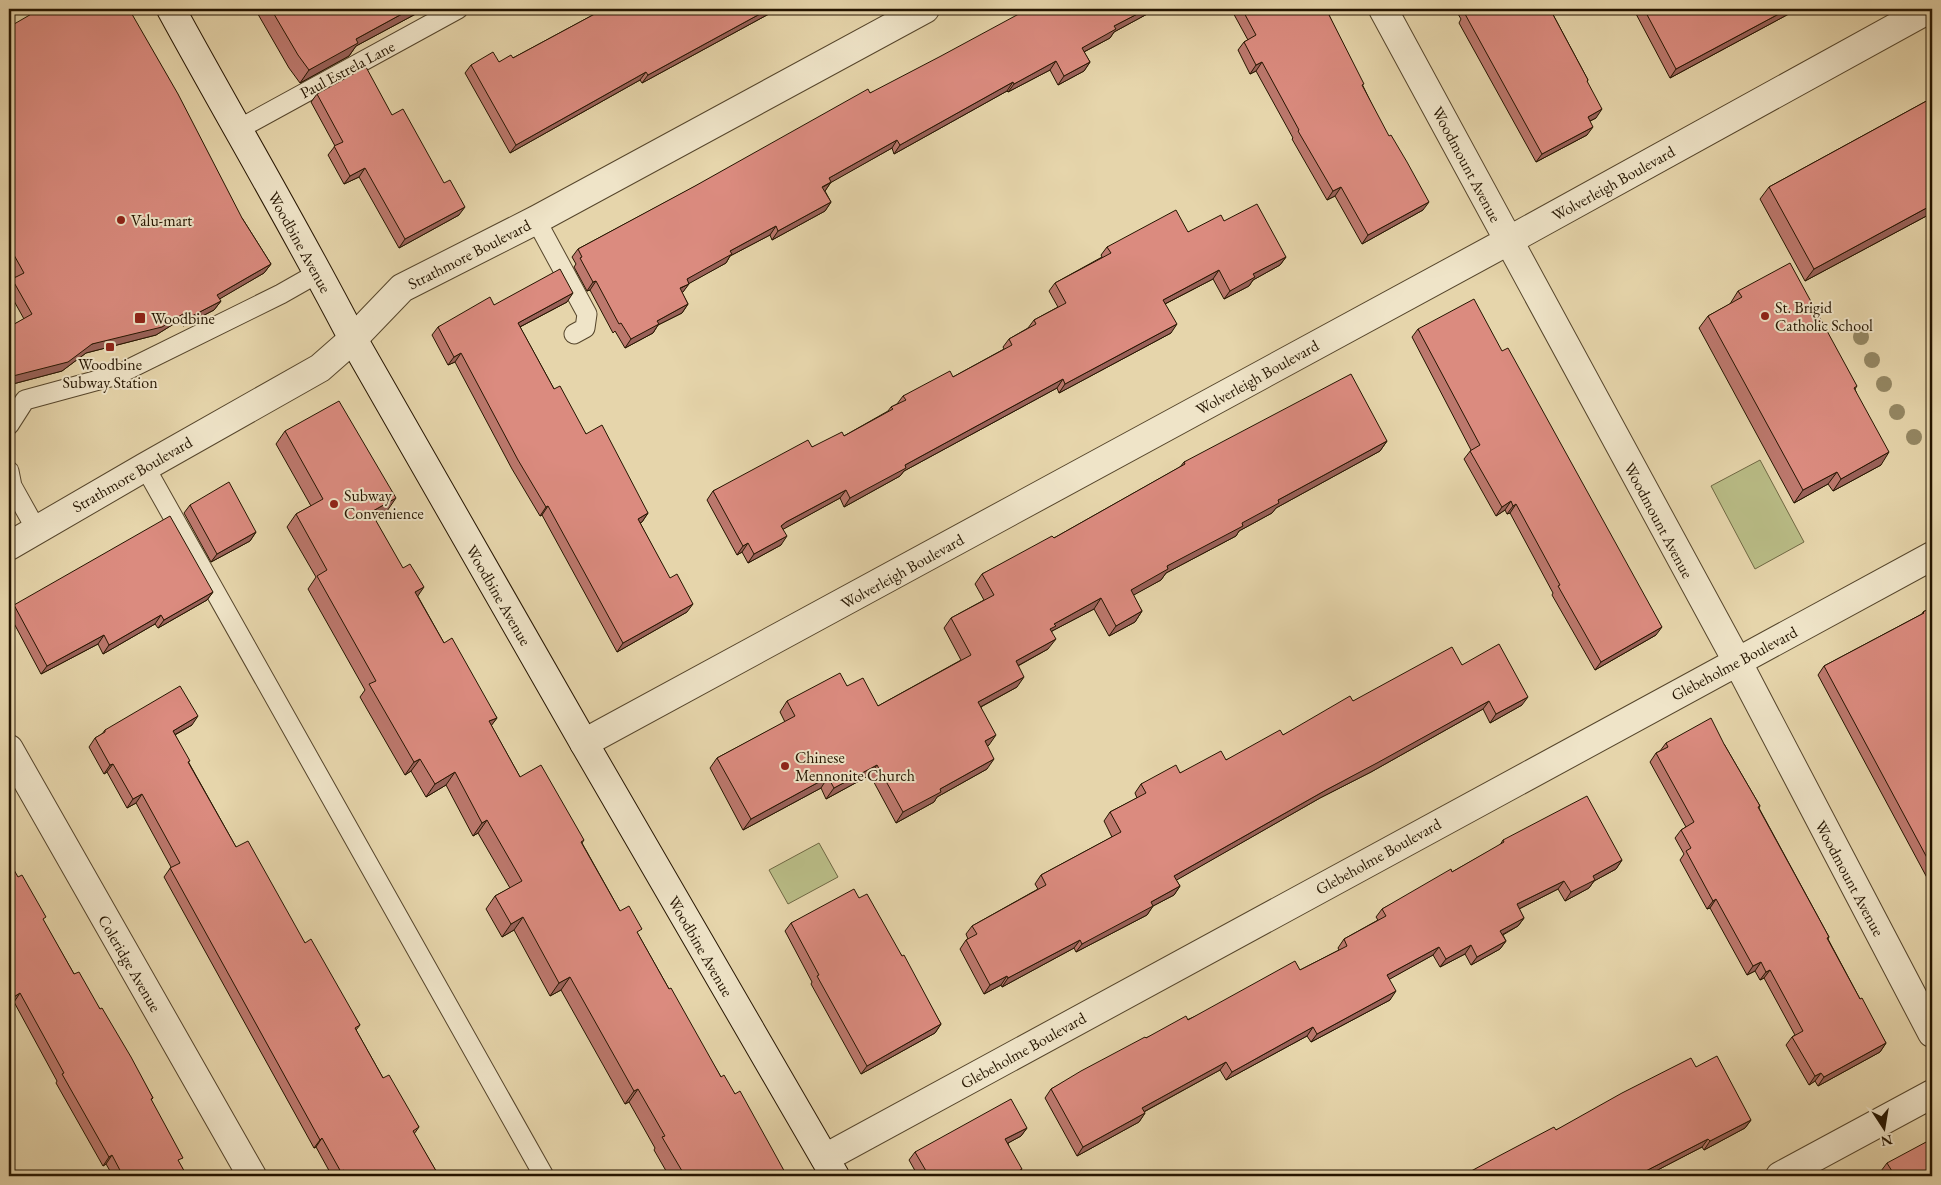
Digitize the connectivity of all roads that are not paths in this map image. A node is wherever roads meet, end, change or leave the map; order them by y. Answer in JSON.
{"nodes":[{"id":1,"x":172,"y":9,"type":"edge"},
{"id":2,"x":458,"y":9,"type":"edge"},
{"id":3,"x":925,"y":9,"type":"edge"},
{"id":4,"x":1383,"y":9,"type":"edge"},
{"id":5,"x":1930,"y":9,"type":"edge"},
{"id":6,"x":237,"y":130,"type":"junction"},
{"id":7,"x":536,"y":220,"type":"junction"},
{"id":8,"x":1508,"y":241,"type":"junction"},
{"id":9,"x":318,"y":272,"type":"junction"},
{"id":10,"x":574,"y":334,"type":"dead end"},
{"id":11,"x":353,"y":339,"type":"junction"},
{"id":12,"x":9,"y":425,"type":"edge"},
{"id":13,"x":144,"y":467,"type":"junction"},
{"id":14,"x":9,"y":471,"type":"edge"},
{"id":15,"x":36,"y":529,"type":"junction"},
{"id":16,"x":9,"y":546,"type":"edge"},
{"id":17,"x":1932,"y":556,"type":"edge"},
{"id":18,"x":1737,"y":661,"type":"junction"},
{"id":19,"x":584,"y":743,"type":"junction"},
{"id":20,"x":9,"y":749,"type":"edge"},
{"id":21,"x":1932,"y":1033,"type":"edge"},
{"id":22,"x":1932,"y":1094,"type":"edge"},
{"id":23,"x":830,"y":1167,"type":"edge"},
{"id":24,"x":252,"y":1176,"type":"edge"},
{"id":25,"x":544,"y":1176,"type":"edge"},
{"id":26,"x":1780,"y":1176,"type":"edge"}],
"edges":[{"from":1,"to":6,"type":"street","name":"Woodbine Avenue"},
{"from":2,"to":6,"type":"lane","name":"Paul Estrela Lane"},
{"from":3,"to":7,"type":"street","name":"Strathmore Boulevard"},
{"from":4,"to":8,"type":"street","name":"Woodmount Avenue"},
{"from":5,"to":8,"type":"street","name":"Wolverleigh Boulevard"},
{"from":6,"to":9,"type":"street","name":"Woodbine Avenue"},
{"from":7,"to":10,"type":"lane"},
{"from":7,"to":11,"type":"street","name":"Strathmore Boulevard"},
{"from":8,"to":18,"type":"street","name":"Woodmount Avenue"},
{"from":8,"to":19,"type":"street","name":"Wolverleigh Boulevard"},
{"from":9,"to":11,"type":"street","name":"Woodbine Avenue"},
{"from":9,"to":12,"type":"lane"},
{"from":11,"to":13,"type":"street","name":"Strathmore Boulevard"},
{"from":11,"to":19,"type":"street","name":"Woodbine Avenue"},
{"from":13,"to":15,"type":"street","name":"Strathmore Boulevard"},
{"from":13,"to":25,"type":"lane"},
{"from":14,"to":15,"type":"lane"},
{"from":15,"to":16,"type":"street","name":"Strathmore Boulevard"},
{"from":17,"to":18,"type":"street","name":"Glebeholme Boulevard"},
{"from":18,"to":21,"type":"street","name":"Woodmount Avenue"},
{"from":18,"to":23,"type":"street","name":"Glebeholme Boulevard"},
{"from":19,"to":23,"type":"street","name":"Woodbine Avenue"},
{"from":20,"to":24,"type":"street","name":"Coleridge Avenue"},
{"from":22,"to":26,"type":"street"}]}
